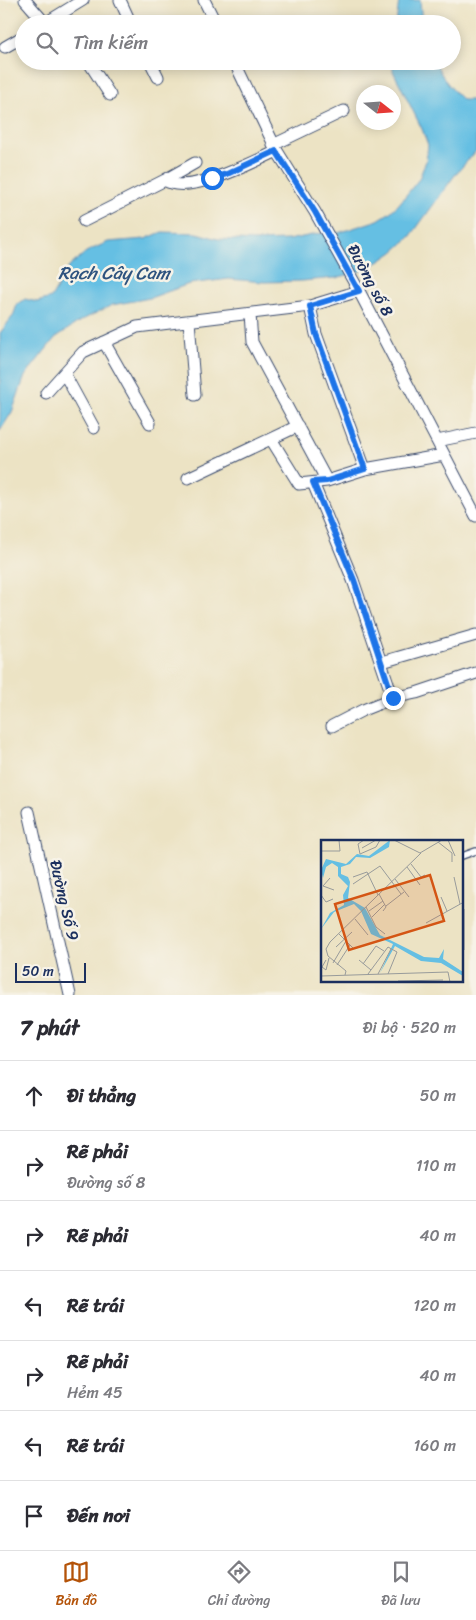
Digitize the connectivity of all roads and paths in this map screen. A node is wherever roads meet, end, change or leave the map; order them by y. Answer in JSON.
{"nodes":[{"id":1,"x":25,"y":0,"type":"edge"},
{"id":2,"x":83,"y":0,"type":"edge"},
{"id":3,"x":120,"y":0,"type":"edge"},
{"id":4,"x":204,"y":0,"type":"edge"},
{"id":5,"x":38,"y":15,"type":"edge"},
{"id":6,"x":66,"y":15,"type":"edge"},
{"id":7,"x":128,"y":15,"type":"edge"},
{"id":8,"x":212,"y":15,"type":"edge"},
{"id":9,"x":15,"y":41,"type":"edge"},
{"id":10,"x":5,"y":47,"type":"dead end"},
{"id":11,"x":94,"y":70,"type":"edge"},
{"id":12,"x":154,"y":70,"type":"edge"},
{"id":13,"x":238,"y":70,"type":"edge"},
{"id":14,"x":158,"y":77,"type":"dead end"},
{"id":15,"x":110,"y":95,"type":"dead end"},
{"id":16,"x":344,"y":111,"type":"dead end"},
{"id":17,"x":275,"y":148,"type":"junction"},
{"id":18,"x":195,"y":163,"type":"dead end"},
{"id":19,"x":165,"y":180,"type":"junction"},
{"id":20,"x":84,"y":221,"type":"dead end"},
{"id":21,"x":358,"y":288,"type":"junction"},
{"id":22,"x":310,"y":306,"type":"junction"},
{"id":23,"x":250,"y":314,"type":"junction"},
{"id":24,"x":189,"y":321,"type":"junction"},
{"id":25,"x":104,"y":342,"type":"junction"},
{"id":26,"x":64,"y":373,"type":"junction"},
{"id":27,"x":46,"y":393,"type":"dead end"},
{"id":28,"x":195,"y":395,"type":"dead end"},
{"id":29,"x":150,"y":423,"type":"dead end"},
{"id":30,"x":298,"y":426,"type":"junction"},
{"id":31,"x":94,"y":428,"type":"dead end"},
{"id":32,"x":476,"y":433,"type":"edge"},
{"id":33,"x":271,"y":440,"type":"junction"},
{"id":34,"x":438,"y":441,"type":"junction"},
{"id":35,"x":444,"y":455,"type":"junction"},
{"id":36,"x":365,"y":469,"type":"junction"},
{"id":37,"x":188,"y":478,"type":"dead end"},
{"id":38,"x":327,"y":481,"type":"junction"},
{"id":39,"x":313,"y":482,"type":"junction"},
{"id":40,"x":476,"y":516,"type":"edge"},
{"id":41,"x":476,"y":635,"type":"edge"},
{"id":42,"x":382,"y":662,"type":"junction"},
{"id":43,"x":476,"y":673,"type":"edge"},
{"id":44,"x":393,"y":698,"type":"junction"},
{"id":45,"x":332,"y":726,"type":"dead end"},
{"id":46,"x":29,"y":812,"type":"dead end"},
{"id":47,"x":476,"y":851,"type":"edge"},
{"id":48,"x":464,"y":855,"type":"edge"},
{"id":49,"x":70,"y":995,"type":"edge"}],
"edges":[{"from":1,"to":5,"type":"street"},
{"from":2,"to":6,"type":"street"},
{"from":3,"to":7,"type":"street"},
{"from":4,"to":8,"type":"street"},
{"from":9,"to":10,"type":"street"},
{"from":11,"to":15,"type":"street"},
{"from":12,"to":14,"type":"street"},
{"from":13,"to":17,"type":"street","name":"Đường số 8"},
{"from":16,"to":17,"type":"street"},
{"from":17,"to":19,"type":"street"},
{"from":17,"to":21,"type":"street","name":"Đường số 8"},
{"from":18,"to":19,"type":"street"},
{"from":19,"to":20,"type":"street"},
{"from":21,"to":22,"type":"street"},
{"from":21,"to":34,"type":"street","name":"Đường số 8"},
{"from":22,"to":23,"type":"street"},
{"from":22,"to":36,"type":"street"},
{"from":23,"to":24,"type":"street"},
{"from":23,"to":30,"type":"street"},
{"from":24,"to":25,"type":"street"},
{"from":24,"to":28,"type":"street"},
{"from":25,"to":26,"type":"street"},
{"from":25,"to":29,"type":"street"},
{"from":26,"to":27,"type":"street"},
{"from":26,"to":31,"type":"street"},
{"from":30,"to":33,"type":"street"},
{"from":30,"to":38,"type":"street"},
{"from":32,"to":34,"type":"street"},
{"from":33,"to":37,"type":"street"},
{"from":33,"to":39,"type":"street"},
{"from":34,"to":35,"type":"street","name":"Đường số 8"},
{"from":35,"to":36,"type":"street"},
{"from":35,"to":40,"type":"street","name":"Đường số 8"},
{"from":36,"to":38,"type":"street"},
{"from":38,"to":39,"type":"street"},
{"from":39,"to":42,"type":"street"},
{"from":41,"to":42,"type":"street"},
{"from":42,"to":44,"type":"street"},
{"from":43,"to":44,"type":"street"},
{"from":44,"to":45,"type":"street"},
{"from":46,"to":49,"type":"street","name":"Đường Số 9"},
{"from":47,"to":48,"type":"lane"}]}
